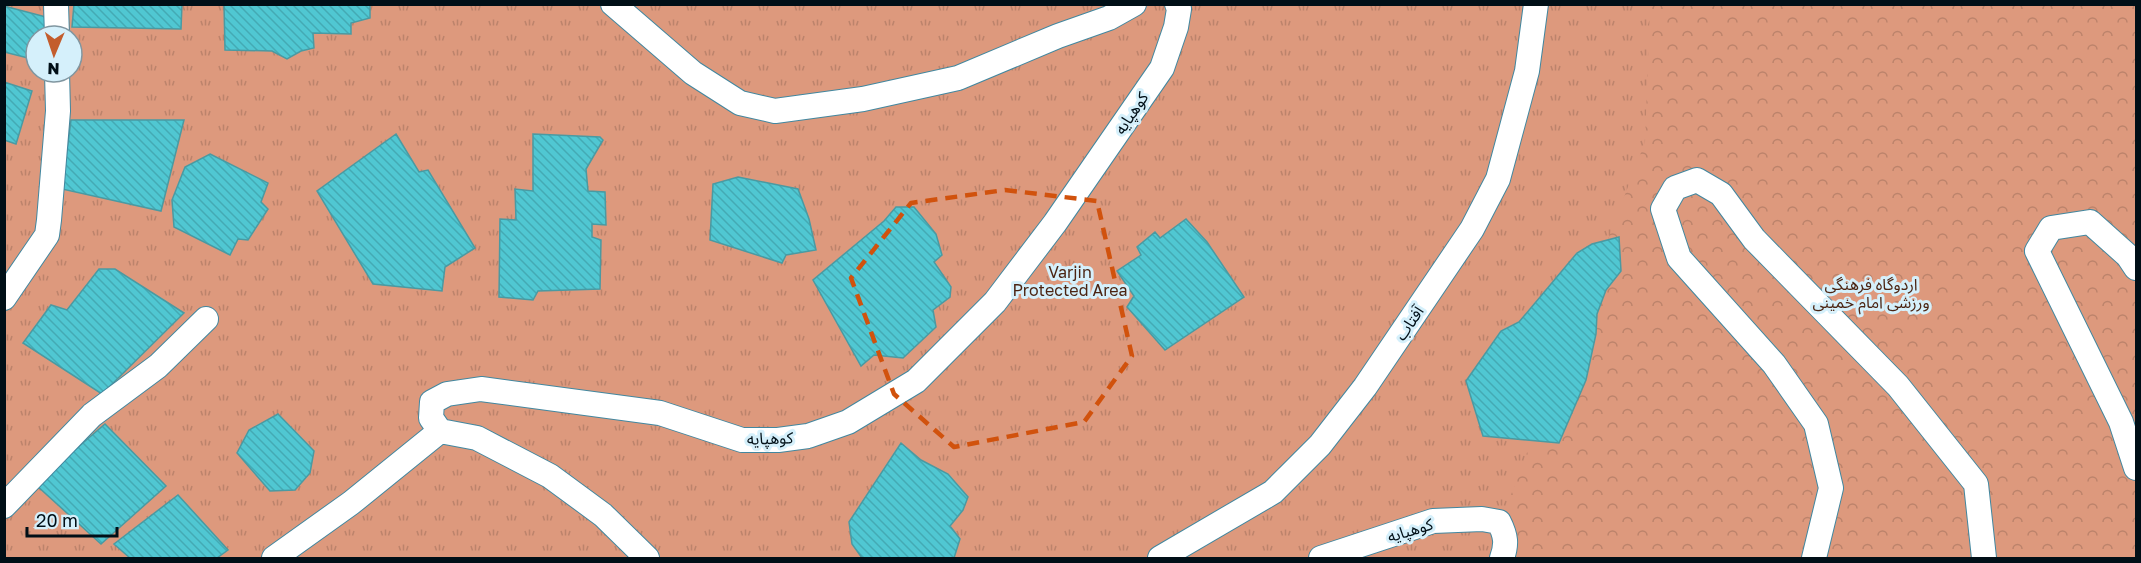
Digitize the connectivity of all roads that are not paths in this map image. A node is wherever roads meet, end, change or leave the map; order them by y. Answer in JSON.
{"nodes":[{"id":1,"x":56,"y":4,"type":"edge"},
{"id":2,"x":613,"y":4,"type":"edge"},
{"id":3,"x":1134,"y":4,"type":"edge"},
{"id":4,"x":1177,"y":4,"type":"edge"},
{"id":5,"x":1536,"y":4,"type":"edge"},
{"id":6,"x":57,"y":24,"type":"edge"},
{"id":7,"x":57,"y":84,"type":"edge"},
{"id":8,"x":2136,"y":268,"type":"edge"},
{"id":9,"x":4,"y":298,"type":"edge"},
{"id":10,"x":206,"y":319,"type":"dead end"},
{"id":11,"x":440,"y":431,"type":"junction"},
{"id":12,"x":2136,"y":468,"type":"edge"},
{"id":13,"x":4,"y":506,"type":"edge"},
{"id":14,"x":274,"y":558,"type":"edge"},
{"id":15,"x":647,"y":558,"type":"edge"},
{"id":16,"x":1160,"y":558,"type":"edge"},
{"id":17,"x":1321,"y":558,"type":"edge"},
{"id":18,"x":1502,"y":558,"type":"edge"},
{"id":19,"x":1814,"y":558,"type":"edge"},
{"id":20,"x":1984,"y":558,"type":"edge"}],
"edges":[{"from":1,"to":6,"type":"street"},
{"from":2,"to":3,"type":"street"},
{"from":4,"to":11,"type":"street","name":"کوهپایه"},
{"from":5,"to":16,"type":"street","name":"آفتاب"},
{"from":7,"to":9,"type":"street"},
{"from":8,"to":12,"type":"street"},
{"from":10,"to":13,"type":"street"},
{"from":11,"to":14,"type":"street"},
{"from":11,"to":15,"type":"street"},
{"from":17,"to":18,"type":"street","name":"کوهپایه"},
{"from":19,"to":20,"type":"street"}]}
